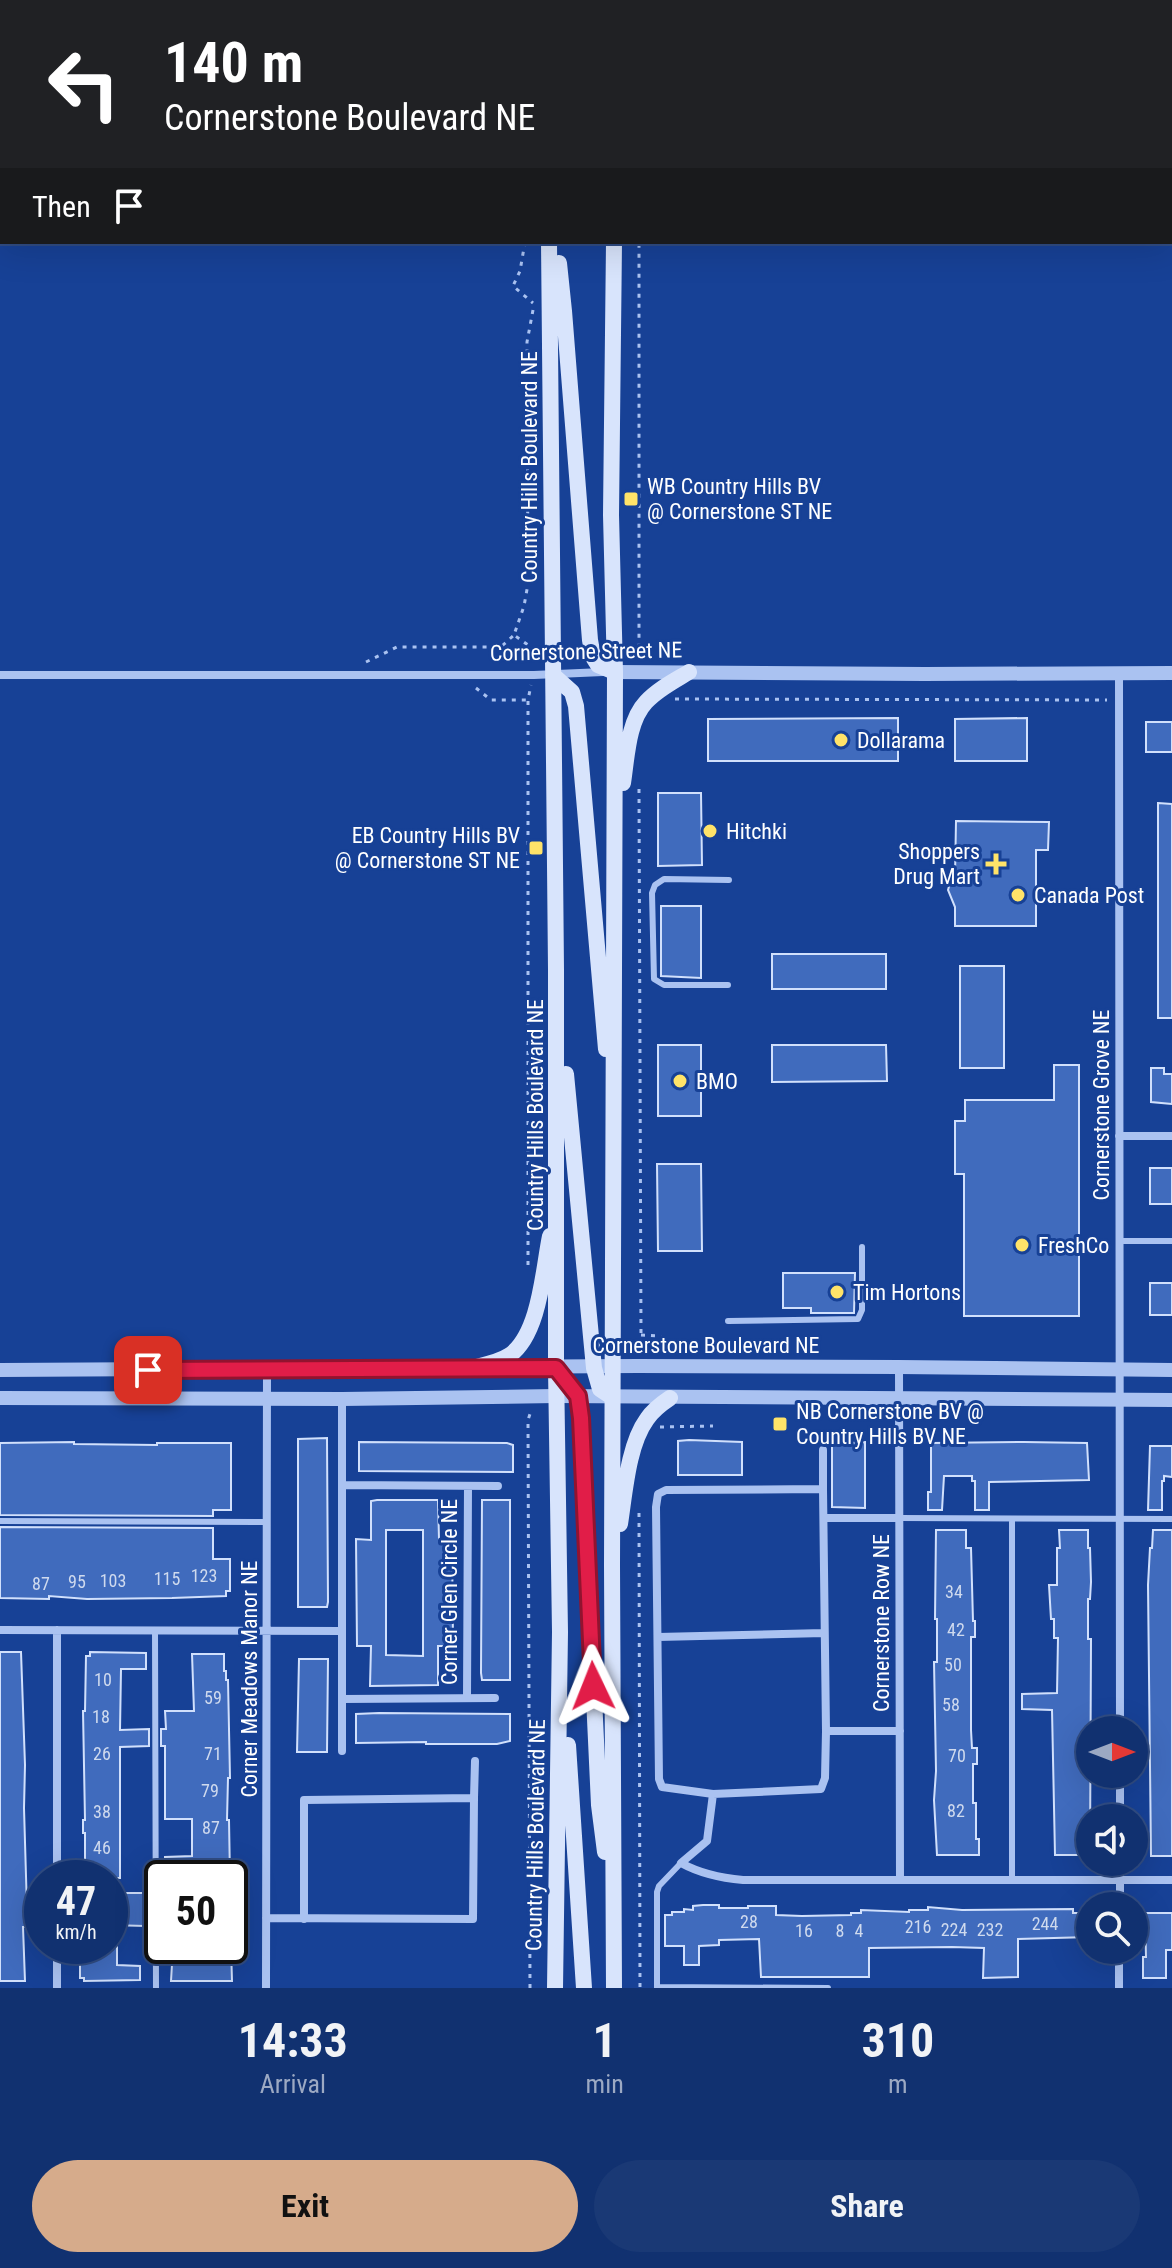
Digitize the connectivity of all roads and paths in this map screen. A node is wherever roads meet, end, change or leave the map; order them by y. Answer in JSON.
{"nodes":[{"id":1,"x":525,"y":244,"type":"edge"},
{"id":2,"x":549,"y":244,"type":"edge"},
{"id":3,"x":556,"y":244,"type":"edge"},
{"id":4,"x":614,"y":244,"type":"edge"},
{"id":5,"x":639,"y":244,"type":"edge"},
{"id":6,"x":514,"y":635,"type":"junction"},
{"id":7,"x":362,"y":664,"type":"dead end"},
{"id":8,"x":615,"y":672,"type":"junction"},
{"id":9,"x":689,"y":672,"type":"junction"},
{"id":10,"x":636,"y":673,"type":"junction"},
{"id":11,"x":1119,"y":673,"type":"junction"},
{"id":12,"x":1172,"y":673,"type":"edge"},
{"id":13,"x":0,"y":675,"type":"edge"},
{"id":14,"x":534,"y":675,"type":"junction"},
{"id":15,"x":553,"y":675,"type":"junction"},
{"id":16,"x":669,"y":699,"type":"dead end"},
{"id":17,"x":491,"y":700,"type":"dead end"},
{"id":18,"x":528,"y":700,"type":"junction"},
{"id":19,"x":1119,"y":700,"type":"junction"},
{"id":20,"x":639,"y":785,"type":"dead end"},
{"id":21,"x":614,"y":848,"type":"junction"},
{"id":22,"x":729,"y":880,"type":"dead end"},
{"id":23,"x":556,"y":969,"type":"junction"},
{"id":24,"x":728,"y":985,"type":"dead end"},
{"id":25,"x":614,"y":1094,"type":"junction"},
{"id":26,"x":1119,"y":1136,"type":"junction"},
{"id":27,"x":1172,"y":1136,"type":"edge"},
{"id":28,"x":557,"y":1195,"type":"junction"},
{"id":29,"x":1119,"y":1241,"type":"junction"},
{"id":30,"x":1172,"y":1241,"type":"edge"},
{"id":31,"x":862,"y":1247,"type":"dead end"},
{"id":32,"x":528,"y":1277,"type":"dead end"},
{"id":33,"x":728,"y":1321,"type":"dead end"},
{"id":34,"x":641,"y":1335,"type":"junction"},
{"id":35,"x":659,"y":1336,"type":"dead end"},
{"id":36,"x":638,"y":1366,"type":"junction"},
{"id":37,"x":612,"y":1367,"type":"junction"},
{"id":38,"x":899,"y":1367,"type":"junction"},
{"id":39,"x":556,"y":1368,"type":"junction"},
{"id":40,"x":594,"y":1368,"type":"junction"},
{"id":41,"x":468,"y":1369,"type":"junction"},
{"id":42,"x":0,"y":1370,"type":"edge"},
{"id":43,"x":267,"y":1370,"type":"junction"},
{"id":44,"x":1119,"y":1370,"type":"junction"},
{"id":45,"x":1172,"y":1370,"type":"edge"},
{"id":46,"x":532,"y":1396,"type":"junction"},
{"id":47,"x":556,"y":1396,"type":"junction"},
{"id":48,"x":578,"y":1396,"type":"junction"},
{"id":49,"x":612,"y":1397,"type":"junction"},
{"id":50,"x":899,"y":1397,"type":"junction"},
{"id":51,"x":0,"y":1398,"type":"edge"},
{"id":52,"x":670,"y":1398,"type":"junction"},
{"id":53,"x":267,"y":1399,"type":"junction"},
{"id":54,"x":342,"y":1399,"type":"junction"},
{"id":55,"x":1119,"y":1400,"type":"junction"},
{"id":56,"x":1172,"y":1400,"type":"edge"},
{"id":57,"x":644,"y":1422,"type":"junction"},
{"id":58,"x":713,"y":1426,"type":"dead end"},
{"id":59,"x":823,"y":1450,"type":"dead end"},
{"id":60,"x":342,"y":1485,"type":"junction"},
{"id":61,"x":468,"y":1486,"type":"junction"},
{"id":62,"x":498,"y":1486,"type":"dead end"},
{"id":63,"x":823,"y":1489,"type":"junction"},
{"id":64,"x":639,"y":1507,"type":"dead end"},
{"id":65,"x":824,"y":1518,"type":"junction"},
{"id":66,"x":899,"y":1518,"type":"junction"},
{"id":67,"x":1012,"y":1519,"type":"junction"},
{"id":68,"x":1120,"y":1519,"type":"junction"},
{"id":69,"x":1172,"y":1519,"type":"edge"},
{"id":70,"x":0,"y":1521,"type":"edge"},
{"id":71,"x":267,"y":1522,"type":"junction"},
{"id":72,"x":612,"y":1565,"type":"junction"},
{"id":73,"x":0,"y":1630,"type":"edge"},
{"id":74,"x":57,"y":1630,"type":"junction"},
{"id":75,"x":155,"y":1630,"type":"junction"},
{"id":76,"x":267,"y":1630,"type":"junction"},
{"id":77,"x":342,"y":1631,"type":"junction"},
{"id":78,"x":560,"y":1632,"type":"junction"},
{"id":79,"x":824,"y":1633,"type":"junction"},
{"id":80,"x":658,"y":1637,"type":"junction"},
{"id":81,"x":467,"y":1698,"type":"junction"},
{"id":82,"x":495,"y":1698,"type":"dead end"},
{"id":83,"x":342,"y":1699,"type":"junction"},
{"id":84,"x":1120,"y":1716,"type":"edge"},
{"id":85,"x":826,"y":1731,"type":"junction"},
{"id":86,"x":900,"y":1731,"type":"junction"},
{"id":87,"x":342,"y":1751,"type":"dead end"},
{"id":88,"x":475,"y":1761,"type":"dead end"},
{"id":89,"x":713,"y":1794,"type":"junction"},
{"id":90,"x":474,"y":1798,"type":"junction"},
{"id":91,"x":57,"y":1860,"type":"edge"},
{"id":92,"x":681,"y":1863,"type":"junction"},
{"id":93,"x":1120,"y":1876,"type":"edge"},
{"id":94,"x":900,"y":1879,"type":"junction"},
{"id":95,"x":1120,"y":1880,"type":"junction"},
{"id":96,"x":1172,"y":1880,"type":"edge"},
{"id":97,"x":1012,"y":1881,"type":"junction"},
{"id":98,"x":1120,"y":1892,"type":"edge"},
{"id":99,"x":266,"y":1918,"type":"junction"},
{"id":100,"x":304,"y":1919,"type":"junction"},
{"id":101,"x":614,"y":1921,"type":"junction"},
{"id":102,"x":556,"y":1953,"type":"junction"},
{"id":103,"x":57,"y":1964,"type":"edge"},
{"id":104,"x":1119,"y":1964,"type":"edge"},
{"id":105,"x":57,"y":1988,"type":"edge"},
{"id":106,"x":156,"y":1988,"type":"edge"},
{"id":107,"x":266,"y":1988,"type":"edge"},
{"id":108,"x":530,"y":1988,"type":"edge"},
{"id":109,"x":549,"y":1988,"type":"edge"},
{"id":110,"x":555,"y":1988,"type":"edge"},
{"id":111,"x":584,"y":1988,"type":"edge"},
{"id":112,"x":614,"y":1988,"type":"edge"},
{"id":113,"x":640,"y":1988,"type":"edge"},
{"id":114,"x":828,"y":1988,"type":"edge"},
{"id":115,"x":1119,"y":1988,"type":"edge"}],
"edges":[{"from":1,"to":6,"type":"path"},
{"from":2,"to":15,"type":"main road","name":"Country Hills Boulevard NE"},
{"from":3,"to":8,"type":"main road"},
{"from":4,"to":8,"type":"main road"},
{"from":5,"to":10,"type":"path"},
{"from":6,"to":7,"type":"path"},
{"from":6,"to":14,"type":"path"},
{"from":8,"to":10,"type":"street","name":"Cornerstone Street NE"},
{"from":8,"to":15,"type":"street","name":"Cornerstone Street NE"},
{"from":8,"to":21,"type":"main road"},
{"from":9,"to":10,"type":"street","name":"Cornerstone Street NE"},
{"from":9,"to":11,"type":"street","name":"Cornerstone Street NE"},
{"from":9,"to":21,"type":"main road"},
{"from":11,"to":12,"type":"street","name":"Cornerstone Street NE"},
{"from":11,"to":19,"type":"street","name":"Cornerstone Grove NE"},
{"from":13,"to":14,"type":"street","name":"Cornerstone Street NE"},
{"from":14,"to":15,"type":"street","name":"Cornerstone Street NE"},
{"from":14,"to":18,"type":"path"},
{"from":15,"to":23,"type":"main road","name":"Country Hills Boulevard NE"},
{"from":15,"to":25,"type":"main road"},
{"from":16,"to":19,"type":"path"},
{"from":17,"to":18,"type":"path"},
{"from":18,"to":32,"type":"path"},
{"from":19,"to":26,"type":"street","name":"Cornerstone Grove NE"},
{"from":20,"to":34,"type":"path"},
{"from":21,"to":25,"type":"main road"},
{"from":22,"to":24,"type":"lane"},
{"from":23,"to":28,"type":"main road","name":"Country Hills Boulevard NE"},
{"from":23,"to":40,"type":"main road"},
{"from":25,"to":37,"type":"main road"},
{"from":26,"to":27,"type":"street"},
{"from":26,"to":29,"type":"street","name":"Cornerstone Grove NE"},
{"from":28,"to":39,"type":"main road","name":"Country Hills Boulevard NE"},
{"from":28,"to":41,"type":"main road"},
{"from":29,"to":30,"type":"lane"},
{"from":29,"to":44,"type":"street","name":"Cornerstone Grove NE"},
{"from":31,"to":33,"type":"lane"},
{"from":34,"to":35,"type":"path"},
{"from":34,"to":36,"type":"path"},
{"from":36,"to":37,"type":"street","name":"Cornerstone Boulevard NE"},
{"from":36,"to":38,"type":"street","name":"Cornerstone Boulevard NE"},
{"from":37,"to":40,"type":"street","name":"Cornerstone Boulevard NE"},
{"from":37,"to":49,"type":"main road"},
{"from":38,"to":44,"type":"street","name":"Cornerstone Boulevard NE"},
{"from":38,"to":50,"type":"street","name":"Cornerstone Row NE"},
{"from":39,"to":40,"type":"street","name":"Cornerstone Boulevard NE"},
{"from":39,"to":41,"type":"street","name":"Cornerstone Boulevard NE"},
{"from":39,"to":47,"type":"main road","name":"Country Hills Boulevard NE"},
{"from":39,"to":48,"type":"main road"},
{"from":40,"to":49,"type":"main road"},
{"from":41,"to":43,"type":"street","name":"Cornerstone Boulevard NE"},
{"from":42,"to":43,"type":"street","name":"Cornerstone Boulevard NE"},
{"from":43,"to":53,"type":"street","name":"Corner Meadows Manor NE"},
{"from":44,"to":45,"type":"street","name":"Cornerstone Boulevard NE"},
{"from":44,"to":55,"type":"street","name":"Cornerstone Grove NE"},
{"from":46,"to":47,"type":"street"},
{"from":46,"to":54,"type":"street"},
{"from":46,"to":108,"type":"path"},
{"from":47,"to":48,"type":"street"},
{"from":47,"to":78,"type":"main road","name":"Country Hills Boulevard NE"},
{"from":48,"to":49,"type":"street"},
{"from":48,"to":101,"type":"main road"},
{"from":49,"to":52,"type":"street"},
{"from":49,"to":72,"type":"main road"},
{"from":50,"to":52,"type":"street"},
{"from":50,"to":55,"type":"street"},
{"from":50,"to":66,"type":"street","name":"Cornerstone Row NE"},
{"from":51,"to":53,"type":"street"},
{"from":52,"to":57,"type":"main road"},
{"from":53,"to":54,"type":"street"},
{"from":53,"to":71,"type":"street","name":"Corner Meadows Manor NE"},
{"from":54,"to":60,"type":"street"},
{"from":55,"to":56,"type":"street"},
{"from":55,"to":68,"type":"street","name":"Cornerstone Grove NE"},
{"from":57,"to":58,"type":"path"},
{"from":57,"to":72,"type":"main road"},
{"from":59,"to":63,"type":"street"},
{"from":60,"to":61,"type":"street","name":"Corner Glen Circle NE"},
{"from":60,"to":77,"type":"street"},
{"from":61,"to":62,"type":"street","name":"Corner Glen Circle NE"},
{"from":61,"to":81,"type":"street","name":"Corner Glen Circle NE"},
{"from":63,"to":65,"type":"street"},
{"from":63,"to":80,"type":"street"},
{"from":64,"to":113,"type":"path"},
{"from":65,"to":66,"type":"street"},
{"from":65,"to":79,"type":"street"},
{"from":66,"to":67,"type":"lane"},
{"from":66,"to":86,"type":"street","name":"Cornerstone Row NE"},
{"from":67,"to":68,"type":"lane"},
{"from":67,"to":97,"type":"lane"},
{"from":68,"to":69,"type":"lane"},
{"from":68,"to":84,"type":"street","name":"Cornerstone Grove NE"},
{"from":70,"to":71,"type":"lane"},
{"from":71,"to":76,"type":"street","name":"Corner Meadows Manor NE"},
{"from":72,"to":101,"type":"main road"},
{"from":73,"to":74,"type":"street"},
{"from":74,"to":75,"type":"street"},
{"from":74,"to":91,"type":"street"},
{"from":75,"to":76,"type":"street"},
{"from":75,"to":106,"type":"lane"},
{"from":76,"to":77,"type":"street"},
{"from":76,"to":99,"type":"street","name":"Corner Meadows Manor NE"},
{"from":77,"to":83,"type":"street"},
{"from":78,"to":102,"type":"main road","name":"Country Hills Boulevard NE"},
{"from":78,"to":111,"type":"main road"},
{"from":79,"to":80,"type":"street"},
{"from":79,"to":85,"type":"street"},
{"from":80,"to":89,"type":"street"},
{"from":81,"to":82,"type":"street","name":"Corner Glen Circle NE"},
{"from":81,"to":83,"type":"street","name":"Corner Glen Circle NE"},
{"from":83,"to":87,"type":"street"},
{"from":85,"to":86,"type":"street"},
{"from":85,"to":89,"type":"street"},
{"from":86,"to":94,"type":"street","name":"Cornerstone Row NE"},
{"from":88,"to":90,"type":"street"},
{"from":89,"to":92,"type":"street"},
{"from":90,"to":100,"type":"street"},
{"from":90,"to":100,"type":"street"},
{"from":92,"to":94,"type":"street"},
{"from":92,"to":114,"type":"lane"},
{"from":93,"to":95,"type":"street"},
{"from":94,"to":97,"type":"street"},
{"from":95,"to":96,"type":"street"},
{"from":95,"to":97,"type":"street"},
{"from":95,"to":98,"type":"street"},
{"from":99,"to":100,"type":"street"},
{"from":99,"to":107,"type":"street","name":"Corner Meadows Manor NE"},
{"from":101,"to":112,"type":"main road"},
{"from":102,"to":109,"type":"main road"},
{"from":102,"to":110,"type":"main road","name":"Country Hills Boulevard NE"},
{"from":103,"to":105,"type":"street"},
{"from":104,"to":115,"type":"street"}]}
